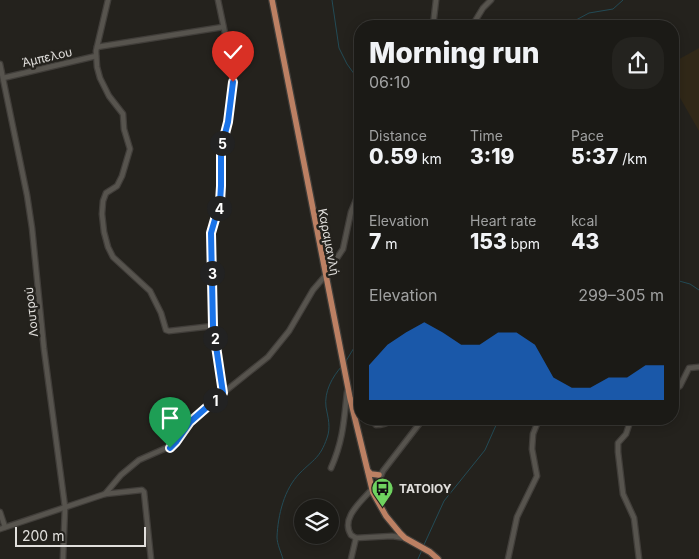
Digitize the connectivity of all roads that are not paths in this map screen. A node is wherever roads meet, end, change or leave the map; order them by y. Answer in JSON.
{"nodes":[{"id":1,"x":108,"y":0,"type":"edge"},
{"id":2,"x":218,"y":0,"type":"edge"},
{"id":3,"x":272,"y":0,"type":"edge"},
{"id":4,"x":436,"y":0,"type":"edge"},
{"id":5,"x":491,"y":0,"type":"edge"},
{"id":6,"x":434,"y":20,"type":"edge"},
{"id":7,"x":475,"y":20,"type":"edge"},
{"id":8,"x":224,"y":27,"type":"junction"},
{"id":9,"x":97,"y":47,"type":"junction"},
{"id":10,"x":96,"y":56,"type":"junction"},
{"id":11,"x":0,"y":64,"type":"edge"},
{"id":12,"x":3,"y":78,"type":"junction"},
{"id":13,"x":354,"y":205,"type":"edge"},
{"id":14,"x":325,"y":276,"type":"junction"},
{"id":15,"x":213,"y":326,"type":"junction"},
{"id":16,"x":699,"y":367,"type":"edge"},
{"id":17,"x":679,"y":387,"type":"edge"},
{"id":18,"x":348,"y":388,"type":"junction"},
{"id":19,"x":223,"y":393,"type":"junction"},
{"id":20,"x":354,"y":415,"type":"edge"},
{"id":21,"x":356,"y":425,"type":"edge"},
{"id":22,"x":418,"y":425,"type":"edge"},
{"id":23,"x":536,"y":425,"type":"edge"},
{"id":24,"x":629,"y":425,"type":"edge"},
{"id":25,"x":331,"y":468,"type":"dead end"},
{"id":26,"x":366,"y":468,"type":"junction"},
{"id":27,"x":386,"y":468,"type":"junction"},
{"id":28,"x":379,"y":475,"type":"junction"},
{"id":29,"x":372,"y":489,"type":"junction"},
{"id":30,"x":105,"y":494,"type":"junction"},
{"id":31,"x":65,"y":507,"type":"junction"},
{"id":32,"x":0,"y":512,"type":"edge"},
{"id":33,"x":3,"y":528,"type":"edge"},
{"id":34,"x":356,"y":538,"type":"junction"},
{"id":35,"x":405,"y":538,"type":"junction"},
{"id":36,"x":351,"y":558,"type":"edge"},
{"id":37,"x":63,"y":559,"type":"edge"},
{"id":38,"x":151,"y":559,"type":"edge"},
{"id":39,"x":344,"y":559,"type":"edge"},
{"id":40,"x":438,"y":559,"type":"edge"},
{"id":41,"x":508,"y":559,"type":"edge"},
{"id":42,"x":640,"y":559,"type":"edge"}],
"edges":[{"from":1,"to":9,"type":"street"},
{"from":2,"to":8,"type":"street"},
{"from":3,"to":14,"type":"main road","name":"Καραμανλή"},
{"from":4,"to":6,"type":"street"},
{"from":5,"to":7,"type":"street"},
{"from":8,"to":9,"type":"street"},
{"from":8,"to":15,"type":"street"},
{"from":9,"to":10,"type":"street"},
{"from":10,"to":12,"type":"street","name":"Άμπελου"},
{"from":10,"to":15,"type":"street"},
{"from":11,"to":12,"type":"street","name":"Λουτρού"},
{"from":12,"to":31,"type":"street","name":"Λουτρού"},
{"from":13,"to":14,"type":"street"},
{"from":14,"to":18,"type":"main road","name":"Καραμανλή"},
{"from":14,"to":19,"type":"street"},
{"from":15,"to":19,"type":"street"},
{"from":16,"to":17,"type":"street"},
{"from":18,"to":20,"type":"main road","name":"Καραμανλή"},
{"from":18,"to":25,"type":"street"},
{"from":19,"to":30,"type":"street"},
{"from":21,"to":26,"type":"main road","name":"Καραμανλή"},
{"from":22,"to":27,"type":"street"},
{"from":23,"to":41,"type":"street"},
{"from":24,"to":42,"type":"street"},
{"from":26,"to":28,"type":"main road"},
{"from":26,"to":29,"type":"main road","name":"Καραμανλή"},
{"from":27,"to":28,"type":"street"},
{"from":27,"to":29,"type":"street"},
{"from":28,"to":29,"type":"street"},
{"from":29,"to":34,"type":"street"},
{"from":29,"to":35,"type":"main road","name":"Καραμανλή"},
{"from":30,"to":31,"type":"street"},
{"from":30,"to":38,"type":"street"},
{"from":31,"to":33,"type":"street"},
{"from":31,"to":37,"type":"street","name":"Λουτρού"},
{"from":32,"to":33,"type":"street"},
{"from":34,"to":35,"type":"street"},
{"from":34,"to":36,"type":"street"},
{"from":35,"to":40,"type":"main road","name":"Καραμανλή"},
{"from":36,"to":39,"type":"street"}]}
